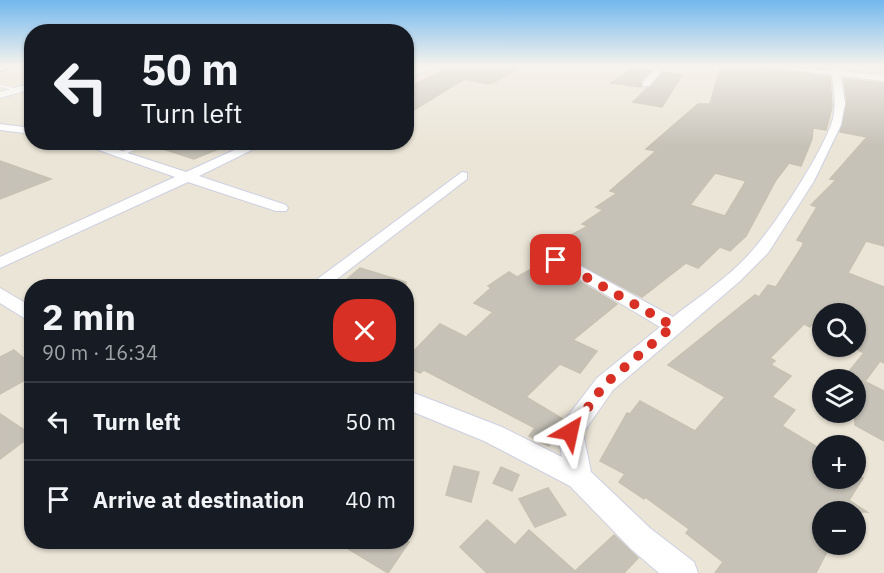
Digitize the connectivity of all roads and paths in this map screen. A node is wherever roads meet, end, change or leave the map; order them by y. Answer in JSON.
{"nodes":[{"id":1,"x":839,"y":93,"type":"edge"},
{"id":2,"x":0,"y":127,"type":"edge"},
{"id":3,"x":24,"y":130,"type":"edge"},
{"id":4,"x":104,"y":150,"type":"edge"},
{"id":5,"x":131,"y":150,"type":"edge"},
{"id":6,"x":246,"y":150,"type":"edge"},
{"id":7,"x":118,"y":155,"type":"junction"},
{"id":8,"x":462,"y":177,"type":"dead end"},
{"id":9,"x":185,"y":178,"type":"junction"},
{"id":10,"x":281,"y":208,"type":"dead end"},
{"id":11,"x":556,"y":260,"type":"dead end"},
{"id":12,"x":0,"y":263,"type":"edge"},
{"id":13,"x":326,"y":279,"type":"edge"},
{"id":14,"x":0,"y":294,"type":"edge"},
{"id":15,"x":24,"y":311,"type":"edge"},
{"id":16,"x":673,"y":326,"type":"junction"},
{"id":17,"x":414,"y":402,"type":"edge"},
{"id":18,"x":579,"y":478,"type":"junction"},
{"id":19,"x":683,"y":573,"type":"edge"}],
"edges":[{"from":1,"to":16,"type":"street"},
{"from":2,"to":3,"type":"street"},
{"from":4,"to":7,"type":"street"},
{"from":5,"to":7,"type":"lane"},
{"from":6,"to":9,"type":"street"},
{"from":7,"to":9,"type":"street"},
{"from":8,"to":13,"type":"street"},
{"from":9,"to":10,"type":"street"},
{"from":9,"to":12,"type":"street"},
{"from":11,"to":16,"type":"street"},
{"from":14,"to":15,"type":"street"},
{"from":16,"to":18,"type":"street"},
{"from":17,"to":18,"type":"street"},
{"from":18,"to":19,"type":"street"}]}
